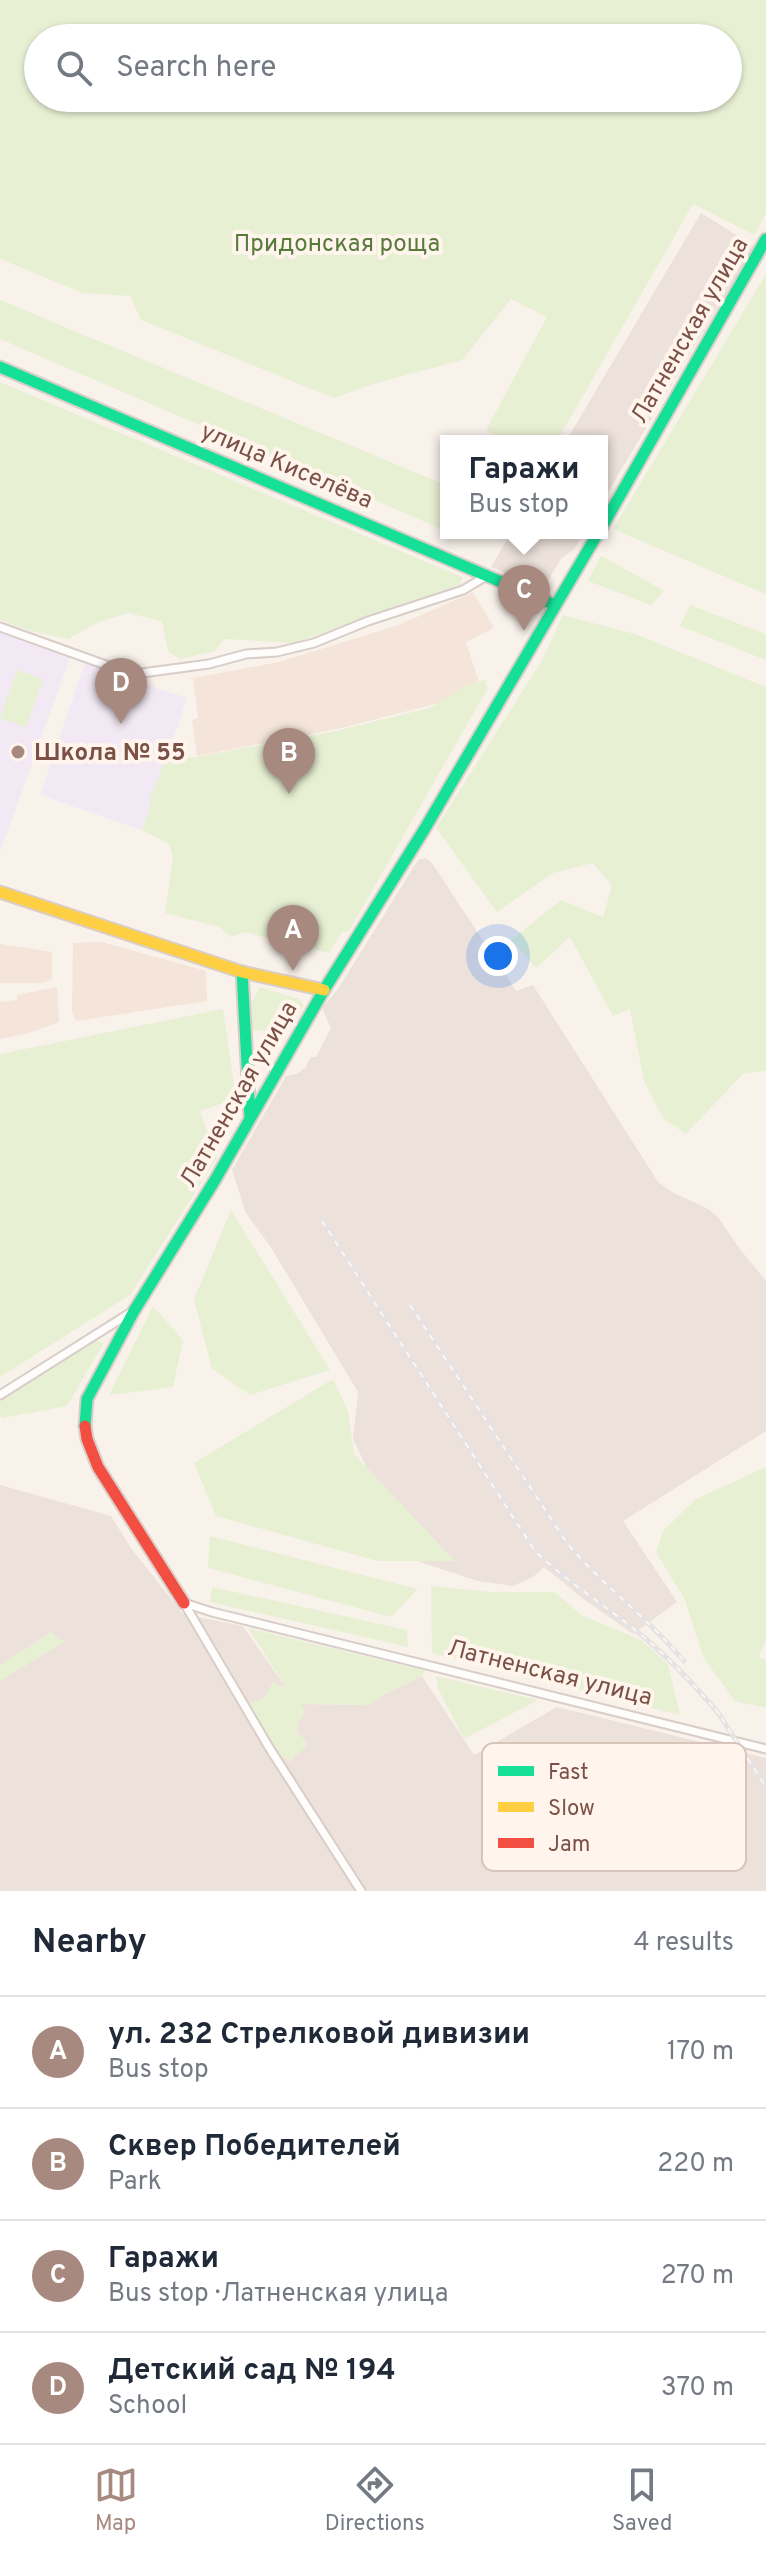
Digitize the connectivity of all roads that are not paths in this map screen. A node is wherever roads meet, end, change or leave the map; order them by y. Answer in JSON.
{"nodes":[{"id":1,"x":766,"y":239,"type":"edge"},
{"id":2,"x":0,"y":367,"type":"edge"},
{"id":3,"x":608,"y":516,"type":"edge"},
{"id":4,"x":594,"y":539,"type":"edge"},
{"id":5,"x":488,"y":575,"type":"junction"},
{"id":6,"x":555,"y":605,"type":"junction"},
{"id":7,"x":0,"y":627,"type":"edge"},
{"id":8,"x":0,"y":892,"type":"edge"},
{"id":9,"x":242,"y":972,"type":"junction"},
{"id":10,"x":324,"y":990,"type":"junction"},
{"id":11,"x":250,"y":1118,"type":"junction"},
{"id":12,"x":134,"y":1311,"type":"junction"},
{"id":13,"x":0,"y":1395,"type":"edge"},
{"id":14,"x":184,"y":1603,"type":"junction"},
{"id":15,"x":742,"y":1743,"type":"edge"},
{"id":16,"x":746,"y":1744,"type":"edge"},
{"id":17,"x":766,"y":1749,"type":"edge"},
{"id":18,"x":361,"y":1891,"type":"edge"}],
"edges":[{"from":1,"to":3,"type":"street","name":"Латненская улица"},
{"from":2,"to":5,"type":"street","name":"улица Киселёва"},
{"from":4,"to":6,"type":"street","name":"Латненская улица"},
{"from":5,"to":6,"type":"street","name":"улица Киселёва"},
{"from":5,"to":7,"type":"street"},
{"from":6,"to":10,"type":"street","name":"Латненская улица"},
{"from":8,"to":9,"type":"street"},
{"from":9,"to":10,"type":"street"},
{"from":9,"to":11,"type":"street"},
{"from":10,"to":11,"type":"street","name":"Латненская улица"},
{"from":11,"to":12,"type":"street","name":"Латненская улица"},
{"from":12,"to":13,"type":"street"},
{"from":12,"to":14,"type":"street","name":"Латненская улица"},
{"from":14,"to":15,"type":"street","name":"Латненская улица"},
{"from":14,"to":18,"type":"street","name":"Латненская улица"},
{"from":16,"to":17,"type":"street","name":"Латненская улица"}]}
